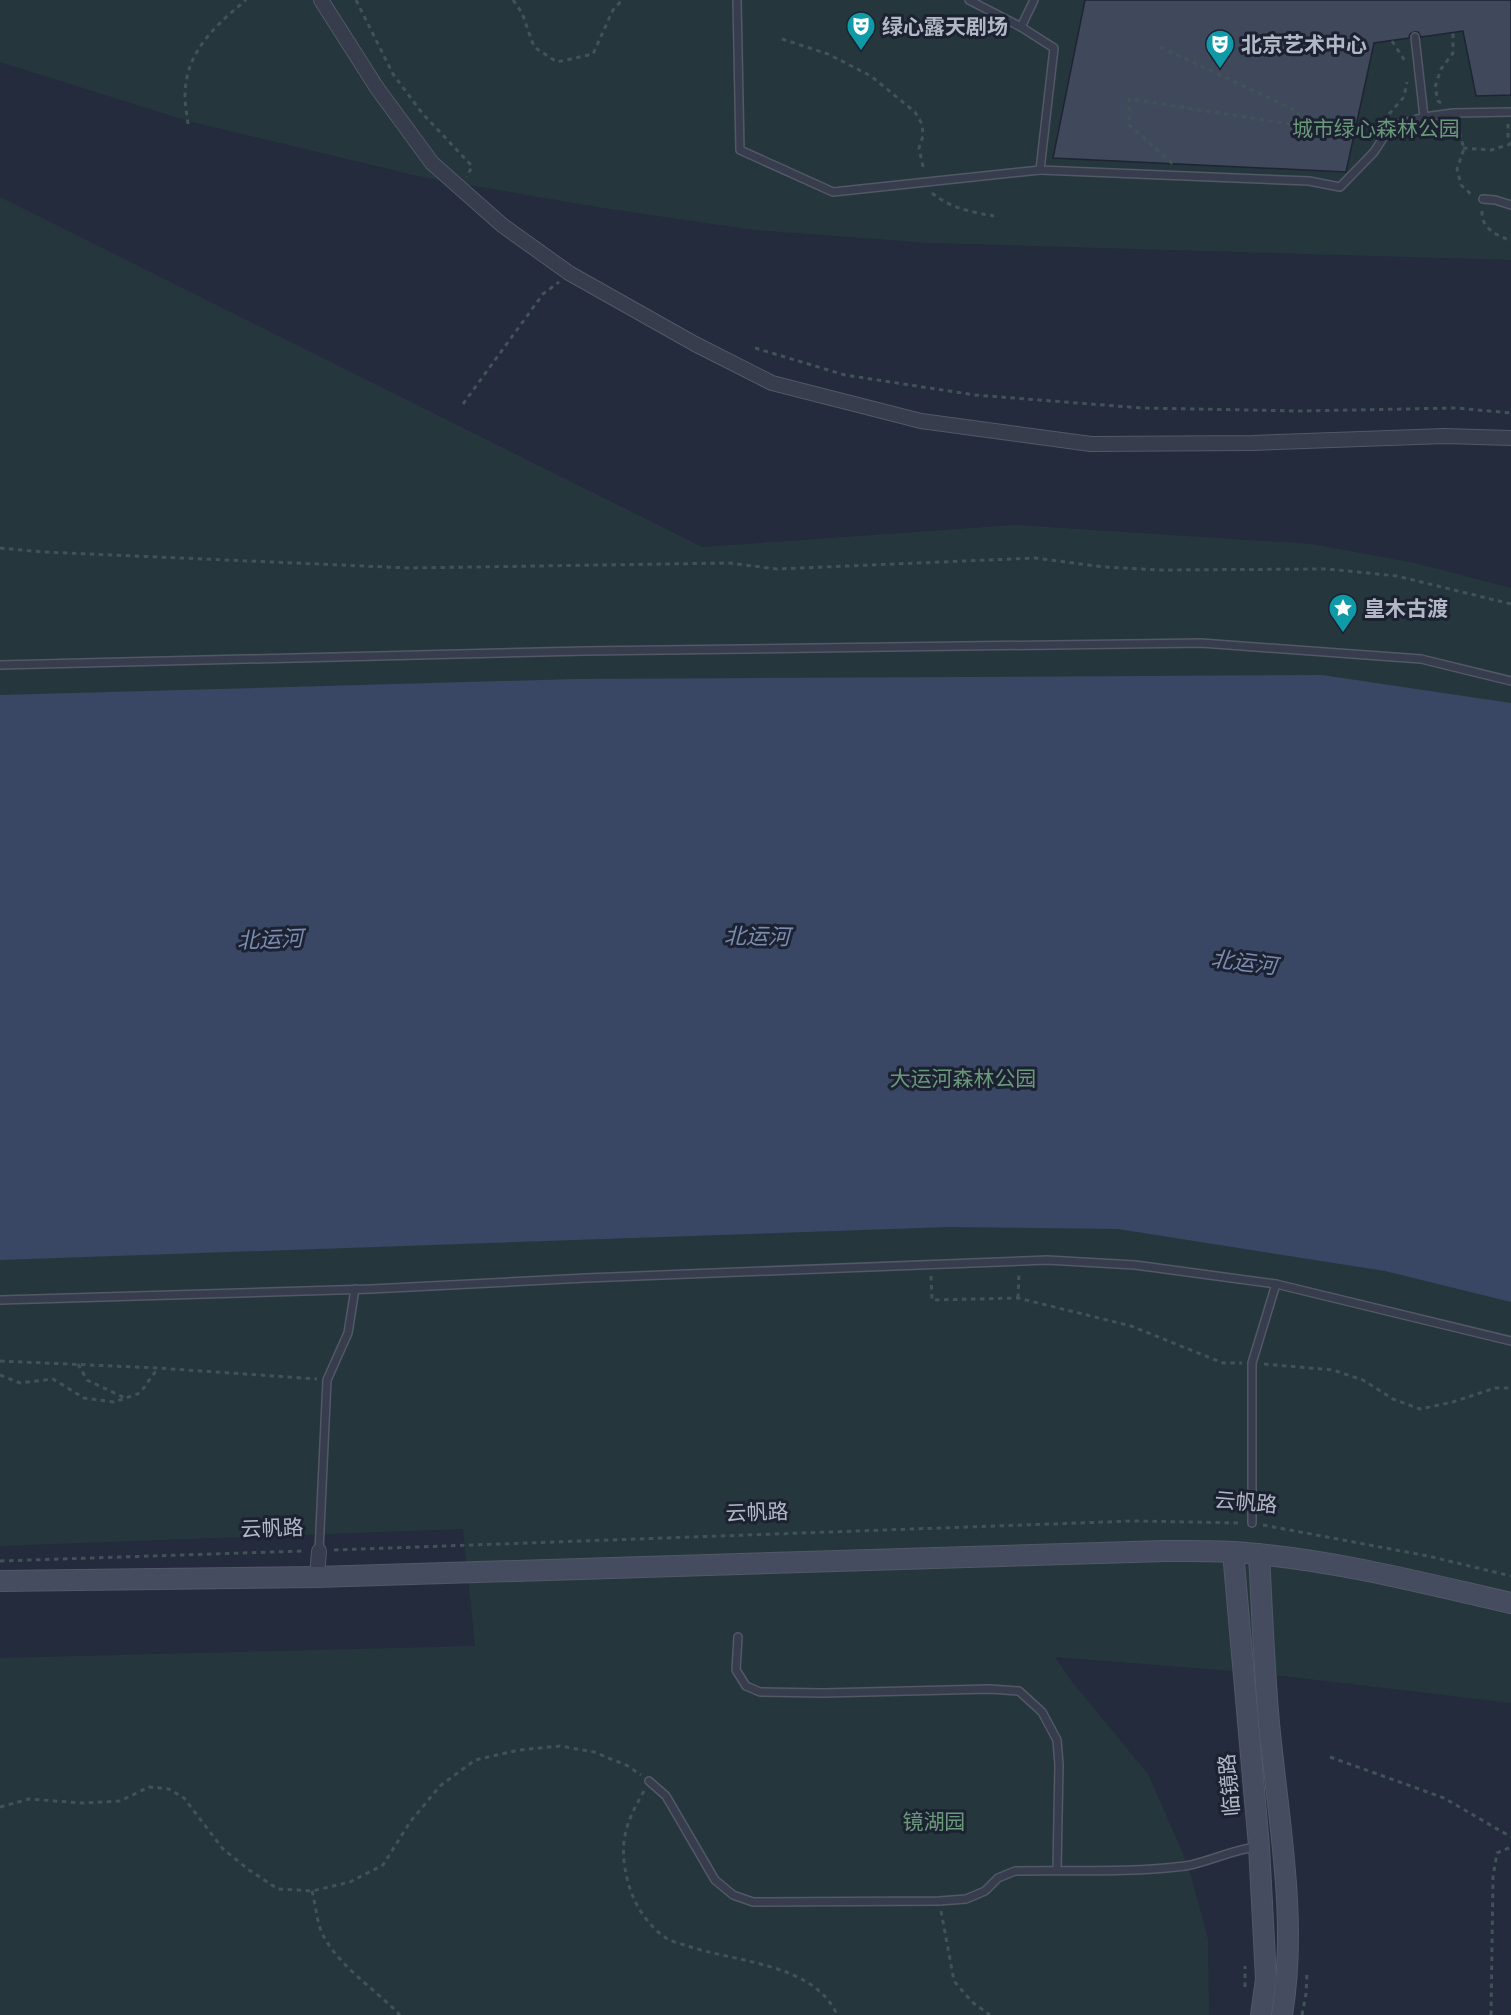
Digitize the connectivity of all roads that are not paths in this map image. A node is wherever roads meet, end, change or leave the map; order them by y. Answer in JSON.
{"nodes":[{"id":1,"x":321,"y":0,"type":"edge"},
{"id":2,"x":737,"y":0,"type":"edge"},
{"id":3,"x":969,"y":0,"type":"edge"},
{"id":4,"x":1034,"y":0,"type":"edge"},
{"id":5,"x":1021,"y":27,"type":"junction"},
{"id":6,"x":1415,"y":37,"type":"dead end"},
{"id":7,"x":1510,"y":112,"type":"edge"},
{"id":8,"x":1424,"y":117,"type":"junction"},
{"id":9,"x":1040,"y":170,"type":"junction"},
{"id":10,"x":1483,"y":199,"type":"road end"},
{"id":11,"x":1511,"y":205,"type":"edge"},
{"id":12,"x":1511,"y":438,"type":"edge"},
{"id":13,"x":0,"y":666,"type":"edge"},
{"id":14,"x":1511,"y":681,"type":"edge"},
{"id":15,"x":1276,"y":1284,"type":"junction"},
{"id":16,"x":355,"y":1289,"type":"junction"},
{"id":17,"x":0,"y":1300,"type":"edge"},
{"id":18,"x":1511,"y":1341,"type":"edge"},
{"id":19,"x":1252,"y":1523,"type":"road end"},
{"id":20,"x":320,"y":1551,"type":"joint"},
{"id":21,"x":1233,"y":1552,"type":"junction"},
{"id":22,"x":1259,"y":1554,"type":"junction"},
{"id":23,"x":317,"y":1577,"type":"junction"},
{"id":24,"x":0,"y":1581,"type":"edge"},
{"id":25,"x":1511,"y":1603,"type":"edge"},
{"id":26,"x":738,"y":1637,"type":"dead end"},
{"id":27,"x":649,"y":1780,"type":"road end"},
{"id":28,"x":1258,"y":1846,"type":"junction"},
{"id":29,"x":1057,"y":1870,"type":"junction"},
{"id":30,"x":1261,"y":2015,"type":"edge"},
{"id":31,"x":1282,"y":2015,"type":"edge"}],
"edges":[{"from":1,"to":12,"type":"street"},
{"from":2,"to":9,"type":"lane"},
{"from":3,"to":5,"type":"lane"},
{"from":4,"to":5,"type":"lane"},
{"from":5,"to":9,"type":"lane"},
{"from":6,"to":8,"type":"lane"},
{"from":7,"to":8,"type":"lane"},
{"from":8,"to":9,"type":"lane"},
{"from":10,"to":11,"type":"lane"},
{"from":13,"to":14,"type":"lane"},
{"from":15,"to":16,"type":"lane"},
{"from":15,"to":18,"type":"lane"},
{"from":15,"to":19,"type":"lane"},
{"from":16,"to":17,"type":"lane"},
{"from":16,"to":20,"type":"lane"},
{"from":20,"to":23,"type":"street"},
{"from":21,"to":22,"type":"street"},
{"from":21,"to":23,"type":"street"},
{"from":21,"to":28,"type":"street","name":"临镜路"},
{"from":22,"to":25,"type":"street"},
{"from":22,"to":31,"type":"street"},
{"from":23,"to":24,"type":"street"},
{"from":26,"to":29,"type":"lane"},
{"from":27,"to":29,"type":"lane"},
{"from":28,"to":29,"type":"lane"},
{"from":28,"to":30,"type":"street","name":"临镜路"}]}
